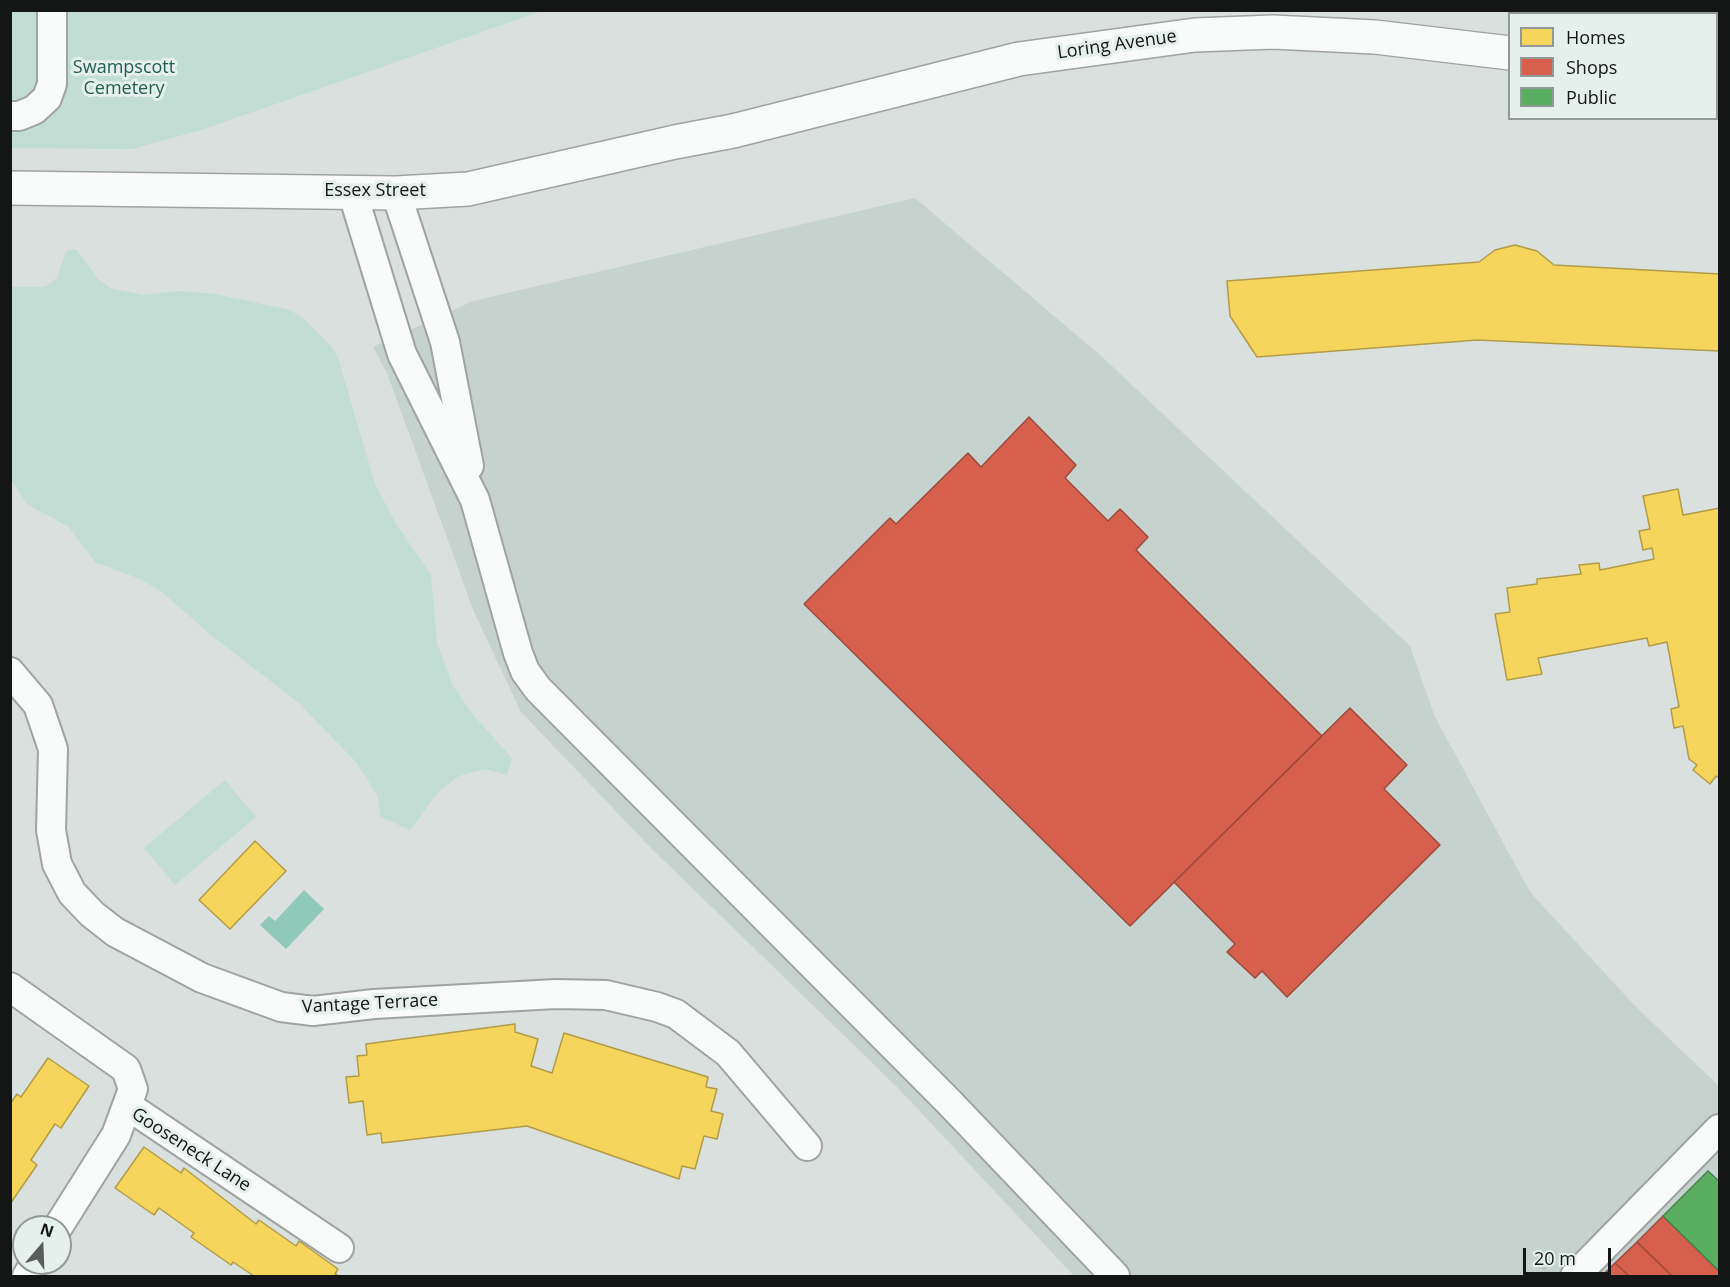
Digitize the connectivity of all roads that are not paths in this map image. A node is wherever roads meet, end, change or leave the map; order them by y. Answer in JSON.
{"nodes":[{"id":1,"x":52,"y":10,"type":"edge"},
{"id":2,"x":1508,"y":53,"type":"edge"},
{"id":3,"x":10,"y":116,"type":"edge"},
{"id":4,"x":733,"y":131,"type":"joint"},
{"id":5,"x":10,"y":188,"type":"edge"},
{"id":6,"x":352,"y":191,"type":"junction"},
{"id":7,"x":396,"y":193,"type":"junction"},
{"id":8,"x":475,"y":500,"type":"junction"},
{"id":9,"x":10,"y":672,"type":"edge"},
{"id":10,"x":10,"y":987,"type":"edge"},
{"id":11,"x":128,"y":1106,"type":"junction"},
{"id":12,"x":1719,"y":1130,"type":"edge"},
{"id":13,"x":807,"y":1146,"type":"dead end"},
{"id":14,"x":1719,"y":1159,"type":"edge"},
{"id":15,"x":66,"y":1215,"type":"edge"},
{"id":16,"x":339,"y":1248,"type":"dead end"},
{"id":17,"x":1115,"y":1276,"type":"edge"},
{"id":18,"x":1575,"y":1276,"type":"edge"},
{"id":19,"x":1590,"y":1276,"type":"edge"}],
"edges":[{"from":1,"to":3,"type":"street"},
{"from":2,"to":4,"type":"main road","name":"Loring Avenue"},
{"from":4,"to":7,"type":"main road","name":"Essex Street"},
{"from":5,"to":6,"type":"main road","name":"Essex Street"},
{"from":6,"to":7,"type":"main road","name":"Essex Street"},
{"from":6,"to":8,"type":"street"},
{"from":7,"to":8,"type":"street"},
{"from":8,"to":17,"type":"street"},
{"from":9,"to":13,"type":"street","name":"Vantage Terrace"},
{"from":10,"to":11,"type":"street"},
{"from":11,"to":15,"type":"street","name":"Gooseneck Lane"},
{"from":11,"to":16,"type":"street","name":"Gooseneck Lane"},
{"from":12,"to":18,"type":"street"},
{"from":14,"to":19,"type":"street"}]}
